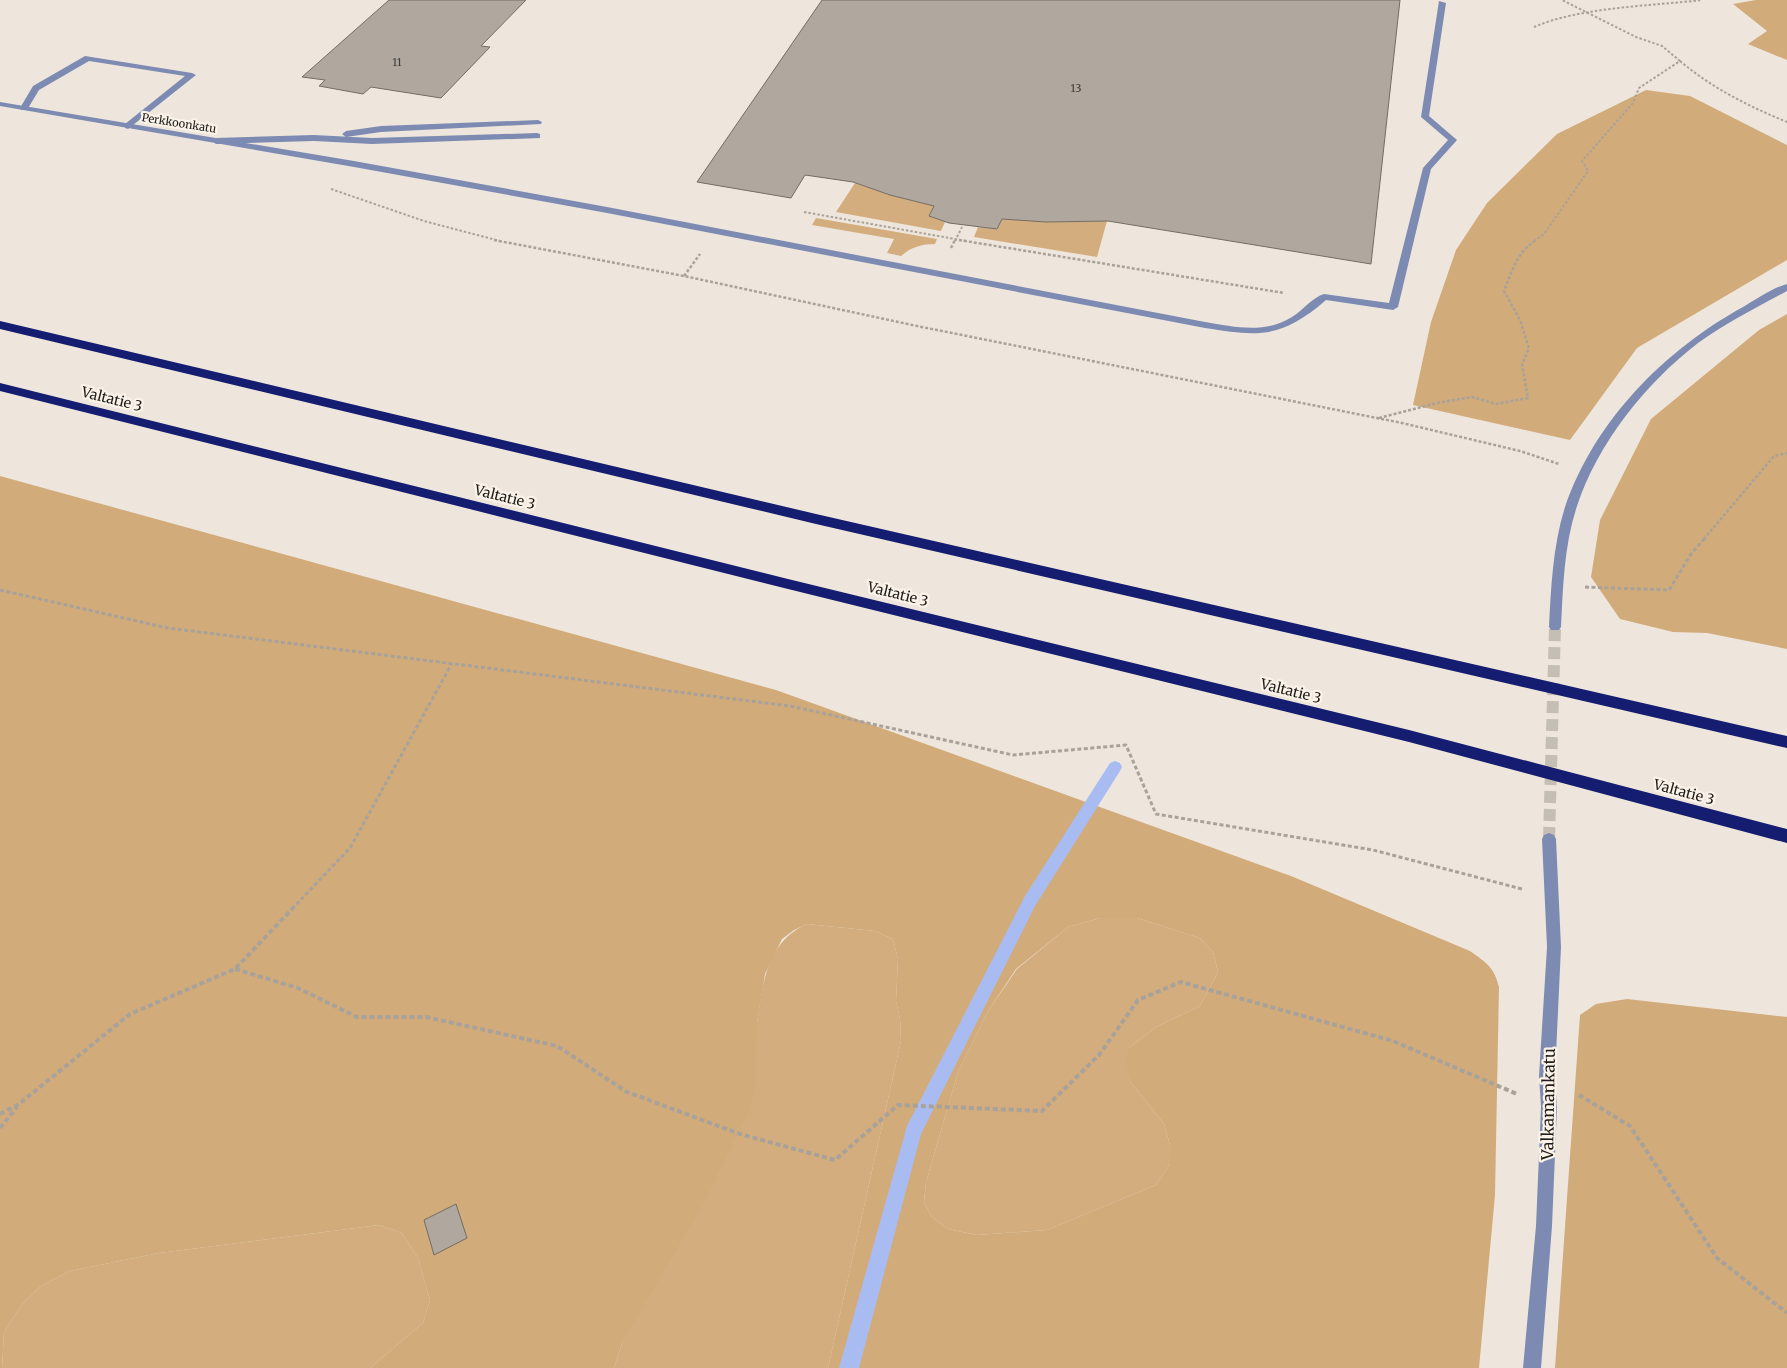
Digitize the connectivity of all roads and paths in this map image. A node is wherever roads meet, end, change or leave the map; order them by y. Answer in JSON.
{"nodes":[{"id":1,"x":1562,"y":0,"type":"edge"},
{"id":2,"x":1702,"y":0,"type":"edge"},
{"id":3,"x":1442,"y":2,"type":"dead end"},
{"id":4,"x":1589,"y":13,"type":"junction"},
{"id":5,"x":1534,"y":27,"type":"dead end"},
{"id":6,"x":1680,"y":61,"type":"junction"},
{"id":7,"x":0,"y":104,"type":"edge"},
{"id":8,"x":24,"y":108,"type":"junction"},
{"id":9,"x":538,"y":122,"type":"dead end"},
{"id":10,"x":1787,"y":122,"type":"edge"},
{"id":11,"x":128,"y":126,"type":"junction"},
{"id":12,"x":537,"y":136,"type":"dead end"},
{"id":13,"x":314,"y":138,"type":"junction"},
{"id":14,"x":216,"y":141,"type":"junction"},
{"id":15,"x":328,"y":189,"type":"dead end"},
{"id":16,"x":804,"y":212,"type":"dead end"},
{"id":17,"x":962,"y":227,"type":"dead end"},
{"id":18,"x":955,"y":239,"type":"junction"},
{"id":19,"x":951,"y":248,"type":"dead end"},
{"id":20,"x":1787,"y":287,"type":"edge"},
{"id":21,"x":1324,"y":297,"type":"junction"},
{"id":22,"x":0,"y":324,"type":"edge"},
{"id":23,"x":0,"y":387,"type":"edge"},
{"id":24,"x":1378,"y":418,"type":"junction"},
{"id":25,"x":1787,"y":452,"type":"edge"},
{"id":26,"x":1585,"y":473,"type":"junction"},
{"id":27,"x":1557,"y":586,"type":"junction"},
{"id":28,"x":0,"y":590,"type":"edge"},
{"id":29,"x":1555,"y":627,"type":"tunnel mouth"},
{"id":30,"x":451,"y":665,"type":"junction"},
{"id":31,"x":1787,"y":742,"type":"edge"},
{"id":32,"x":1787,"y":836,"type":"edge"},
{"id":33,"x":1549,"y":839,"type":"tunnel mouth"},
{"id":34,"x":1552,"y":897,"type":"junction"},
{"id":35,"x":234,"y":968,"type":"junction"},
{"id":36,"x":1547,"y":1076,"type":"junction"},
{"id":37,"x":18,"y":1104,"type":"junction"},
{"id":38,"x":1549,"y":1107,"type":"junction"},
{"id":39,"x":0,"y":1114,"type":"edge"},
{"id":40,"x":0,"y":1128,"type":"edge"},
{"id":41,"x":1787,"y":1312,"type":"edge"},
{"id":42,"x":1532,"y":1368,"type":"edge"}],
"edges":[{"from":1,"to":4,"type":"path"},
{"from":2,"to":4,"type":"path"},
{"from":3,"to":21,"type":"street"},
{"from":4,"to":5,"type":"path"},
{"from":4,"to":6,"type":"path"},
{"from":6,"to":10,"type":"path"},
{"from":6,"to":24,"type":"path"},
{"from":7,"to":8,"type":"street","name":"Perkkoonkatu"},
{"from":8,"to":11,"type":"street","name":"Perkkoonkatu"},
{"from":8,"to":11,"type":"street"},
{"from":9,"to":13,"type":"street"},
{"from":11,"to":14,"type":"street","name":"Perkkoonkatu"},
{"from":12,"to":13,"type":"street"},
{"from":13,"to":14,"type":"street"},
{"from":14,"to":21,"type":"street","name":"Perkkoonkatu"},
{"from":15,"to":24,"type":"path"},
{"from":16,"to":18,"type":"path"},
{"from":17,"to":18,"type":"path"},
{"from":18,"to":19,"type":"path"},
{"from":18,"to":21,"type":"path"},
{"from":20,"to":26,"type":"street"},
{"from":22,"to":31,"type":"highway"},
{"from":23,"to":32,"type":"highway","name":"Valtatie 3"},
{"from":24,"to":26,"type":"path"},
{"from":25,"to":27,"type":"path"},
{"from":26,"to":27,"type":"street"},
{"from":27,"to":29,"type":"street"},
{"from":28,"to":30,"type":"path"},
{"from":30,"to":34,"type":"path"},
{"from":30,"to":35,"type":"path"},
{"from":33,"to":34,"type":"street","name":"Valkamankatu"},
{"from":34,"to":36,"type":"street","name":"Valkamankatu"},
{"from":35,"to":37,"type":"path"},
{"from":35,"to":38,"type":"path"},
{"from":36,"to":38,"type":"street","name":"Valkamankatu"},
{"from":36,"to":41,"type":"path"},
{"from":37,"to":39,"type":"path"},
{"from":37,"to":40,"type":"path"},
{"from":38,"to":42,"type":"street","name":"Valkamankatu"}]}
